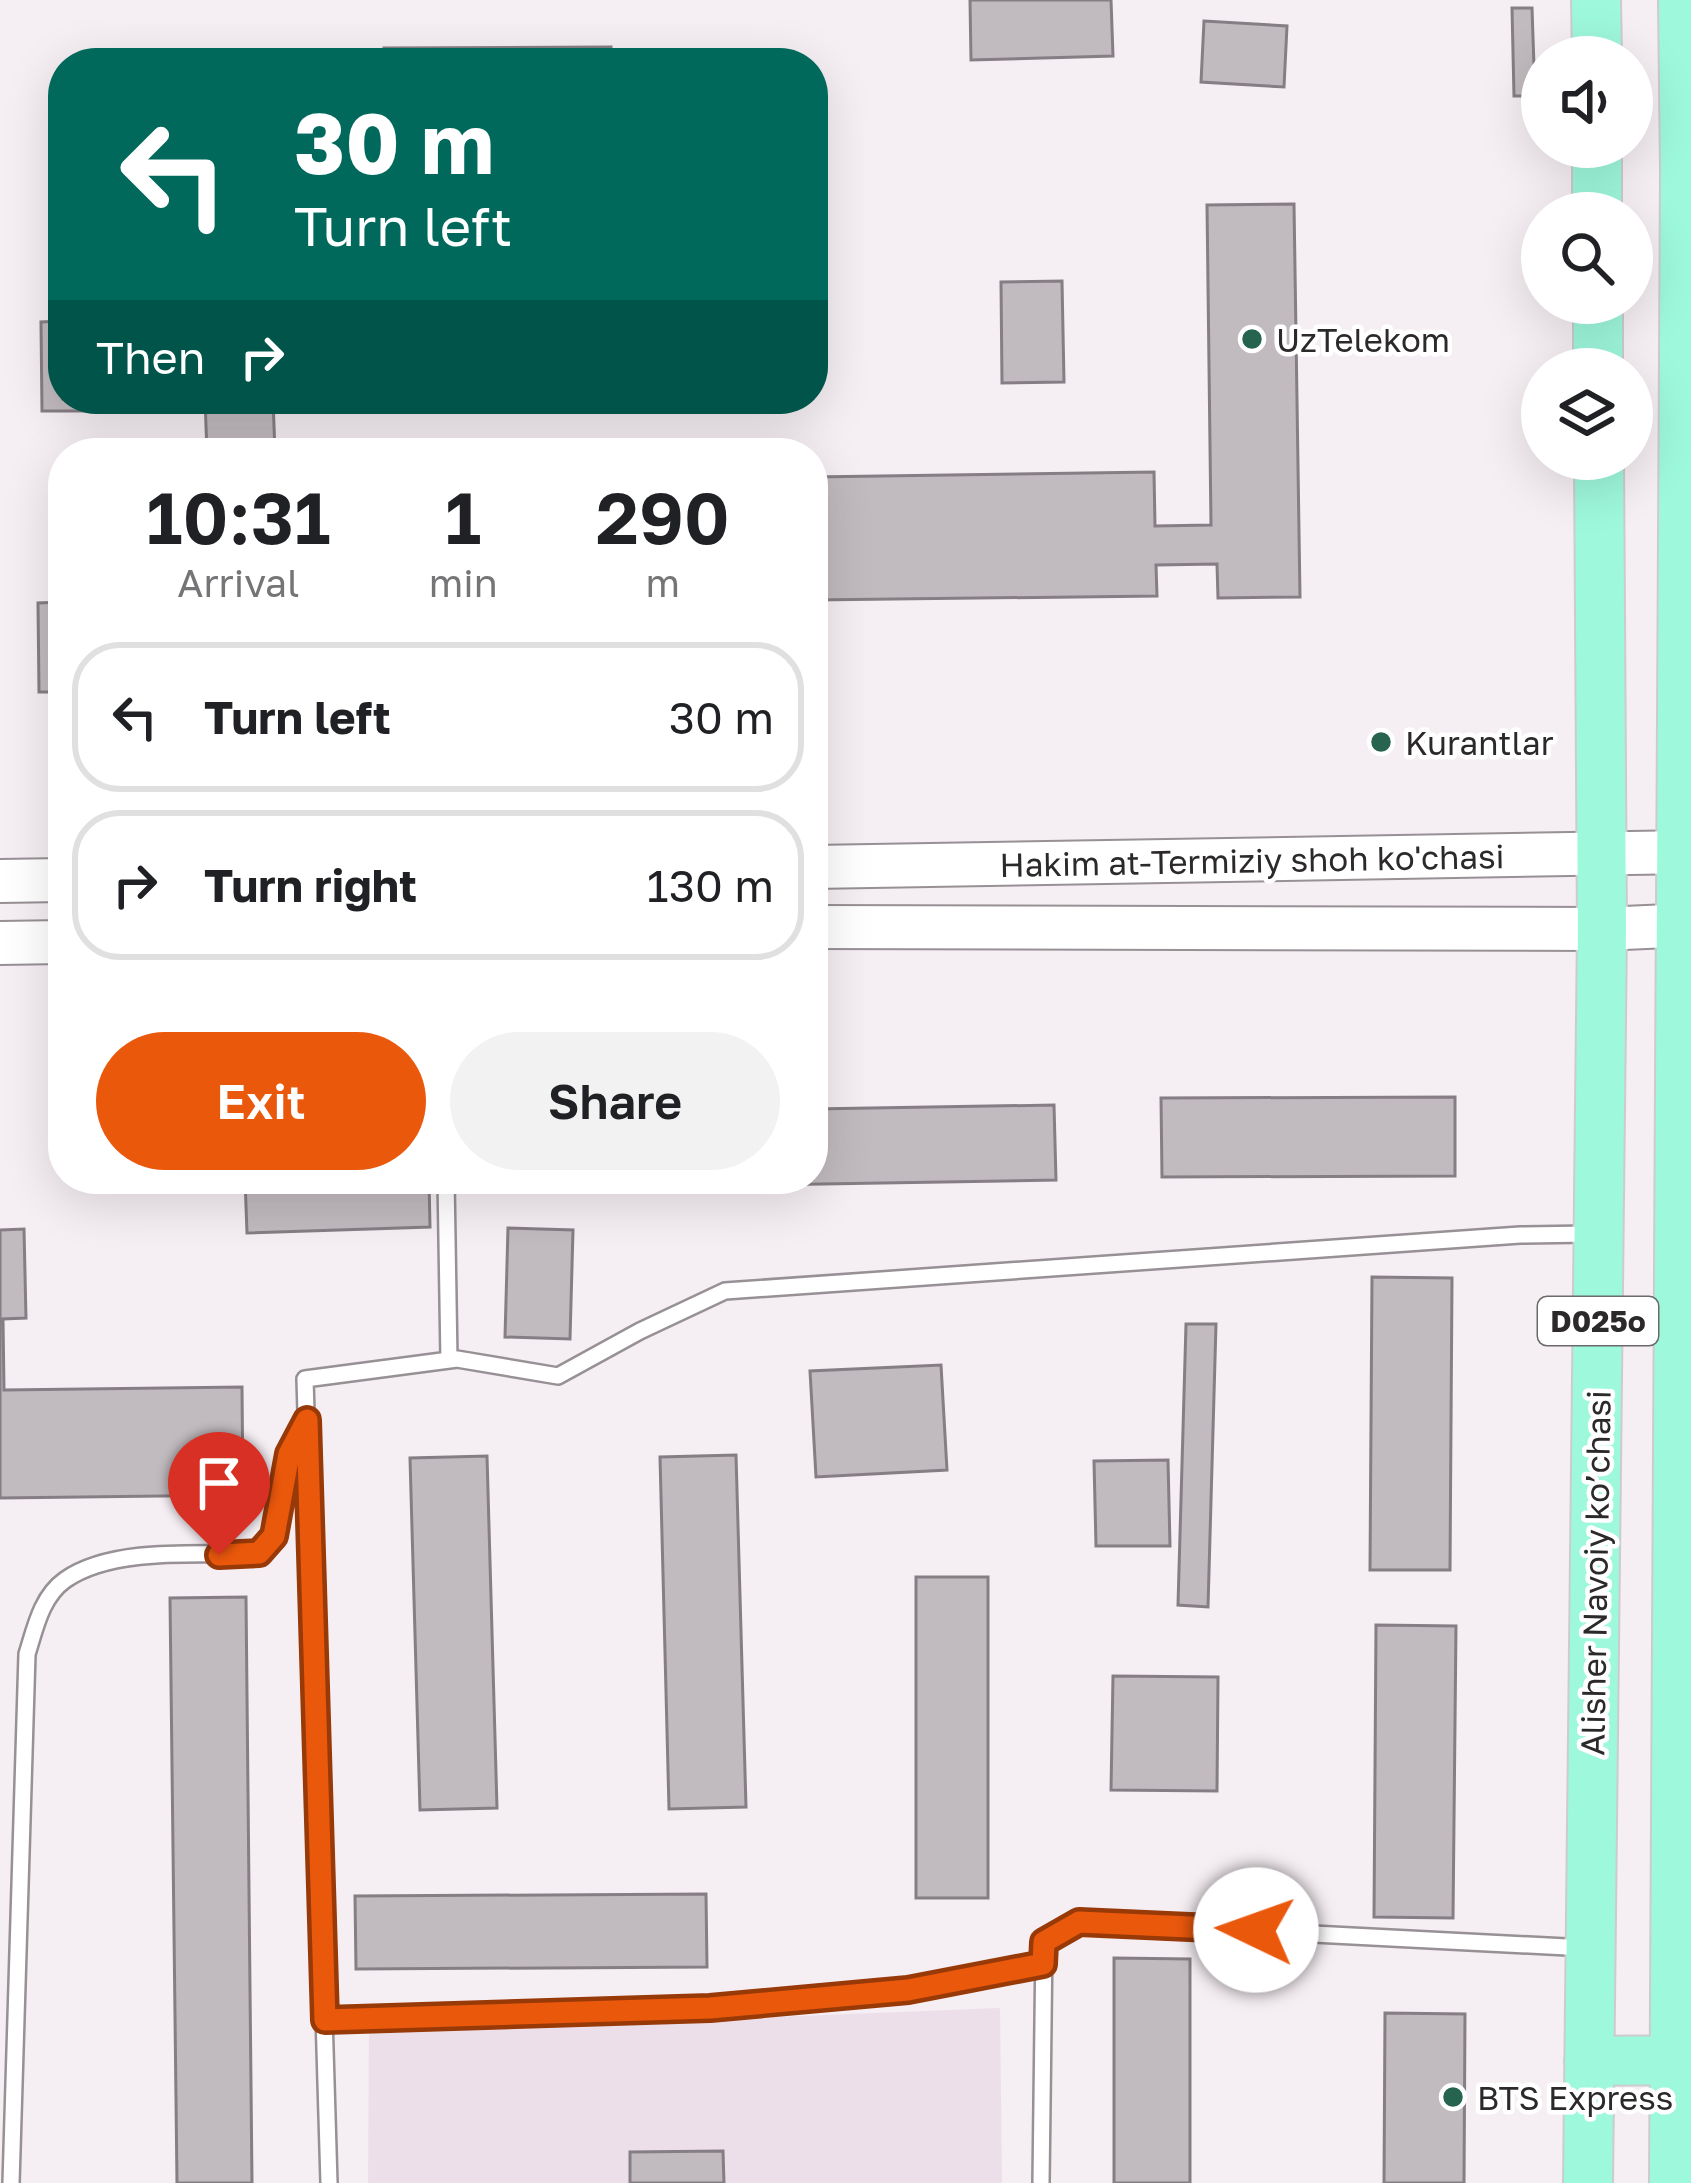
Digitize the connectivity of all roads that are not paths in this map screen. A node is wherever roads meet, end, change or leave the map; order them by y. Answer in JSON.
{"nodes":[{"id":1,"x":1596,"y":0,"type":"edge"},
{"id":2,"x":1683,"y":0,"type":"edge"},
{"id":3,"x":1597,"y":36,"type":"edge"},
{"id":4,"x":1599,"y":480,"type":"edge"},
{"id":5,"x":1685,"y":852,"type":"edge"},
{"id":6,"x":1600,"y":855,"type":"junction"},
{"id":7,"x":828,"y":867,"type":"edge"},
{"id":8,"x":48,"y":880,"type":"edge"},
{"id":9,"x":0,"y":881,"type":"edge"},
{"id":10,"x":1686,"y":925,"type":"edge"},
{"id":11,"x":828,"y":927,"type":"edge"},
{"id":12,"x":1602,"y":929,"type":"junction"},
{"id":13,"x":48,"y":942,"type":"edge"},
{"id":14,"x":0,"y":943,"type":"edge"},
{"id":15,"x":446,"y":1194,"type":"edge"},
{"id":16,"x":1599,"y":1234,"type":"junction"},
{"id":17,"x":448,"y":1360,"type":"junction"},
{"id":18,"x":307,"y":1420,"type":"junction"},
{"id":19,"x":1591,"y":1949,"type":"junction"},
{"id":20,"x":1043,"y":1964,"type":"junction"},
{"id":21,"x":325,"y":2020,"type":"junction"},
{"id":22,"x":1674,"y":2060,"type":"junction"},
{"id":23,"x":1589,"y":2061,"type":"junction"},
{"id":24,"x":11,"y":2183,"type":"edge"},
{"id":25,"x":329,"y":2183,"type":"edge"},
{"id":26,"x":1041,"y":2183,"type":"edge"},
{"id":27,"x":1588,"y":2183,"type":"edge"},
{"id":28,"x":1674,"y":2183,"type":"edge"}],
"edges":[{"from":1,"to":3,"type":"main road"},
{"from":2,"to":5,"type":"main road"},
{"from":4,"to":6,"type":"main road","name":"Alisher Navoiy ko’chasi","number":"D025o"},
{"from":5,"to":6,"type":"main road","name":"Hakim at-Termiziy shoh ko'chasi"},
{"from":5,"to":10,"type":"main road"},
{"from":6,"to":7,"type":"main road","name":"Hakim at-Termiziy shoh ko'chasi"},
{"from":6,"to":12,"type":"main road","name":"Alisher Navoiy ko’chasi","number":"D025o"},
{"from":8,"to":9,"type":"main road"},
{"from":10,"to":12,"type":"main road","name":"Hakim at-Termiziy shoh ko'chasi"},
{"from":10,"to":22,"type":"main road"},
{"from":11,"to":12,"type":"main road","name":"Hakim at-Termiziy shoh ko'chasi"},
{"from":12,"to":16,"type":"main road","name":"Alisher Navoiy ko’chasi","number":"D025o"},
{"from":13,"to":14,"type":"main road"},
{"from":15,"to":17,"type":"lane"},
{"from":16,"to":17,"type":"lane"},
{"from":16,"to":19,"type":"main road","name":"Alisher Navoiy ko’chasi","number":"D025o"},
{"from":17,"to":18,"type":"lane"},
{"from":18,"to":21,"type":"lane"},
{"from":18,"to":24,"type":"lane"},
{"from":19,"to":20,"type":"lane"},
{"from":19,"to":23,"type":"main road","name":"Alisher Navoiy ko’chasi","number":"D025o"},
{"from":20,"to":21,"type":"lane"},
{"from":20,"to":26,"type":"lane"},
{"from":21,"to":25,"type":"lane"},
{"from":22,"to":23,"type":"main road"},
{"from":22,"to":28,"type":"main road"},
{"from":23,"to":27,"type":"main road","name":"Alisher Navoiy ko’chasi","number":"D025o"}]}
